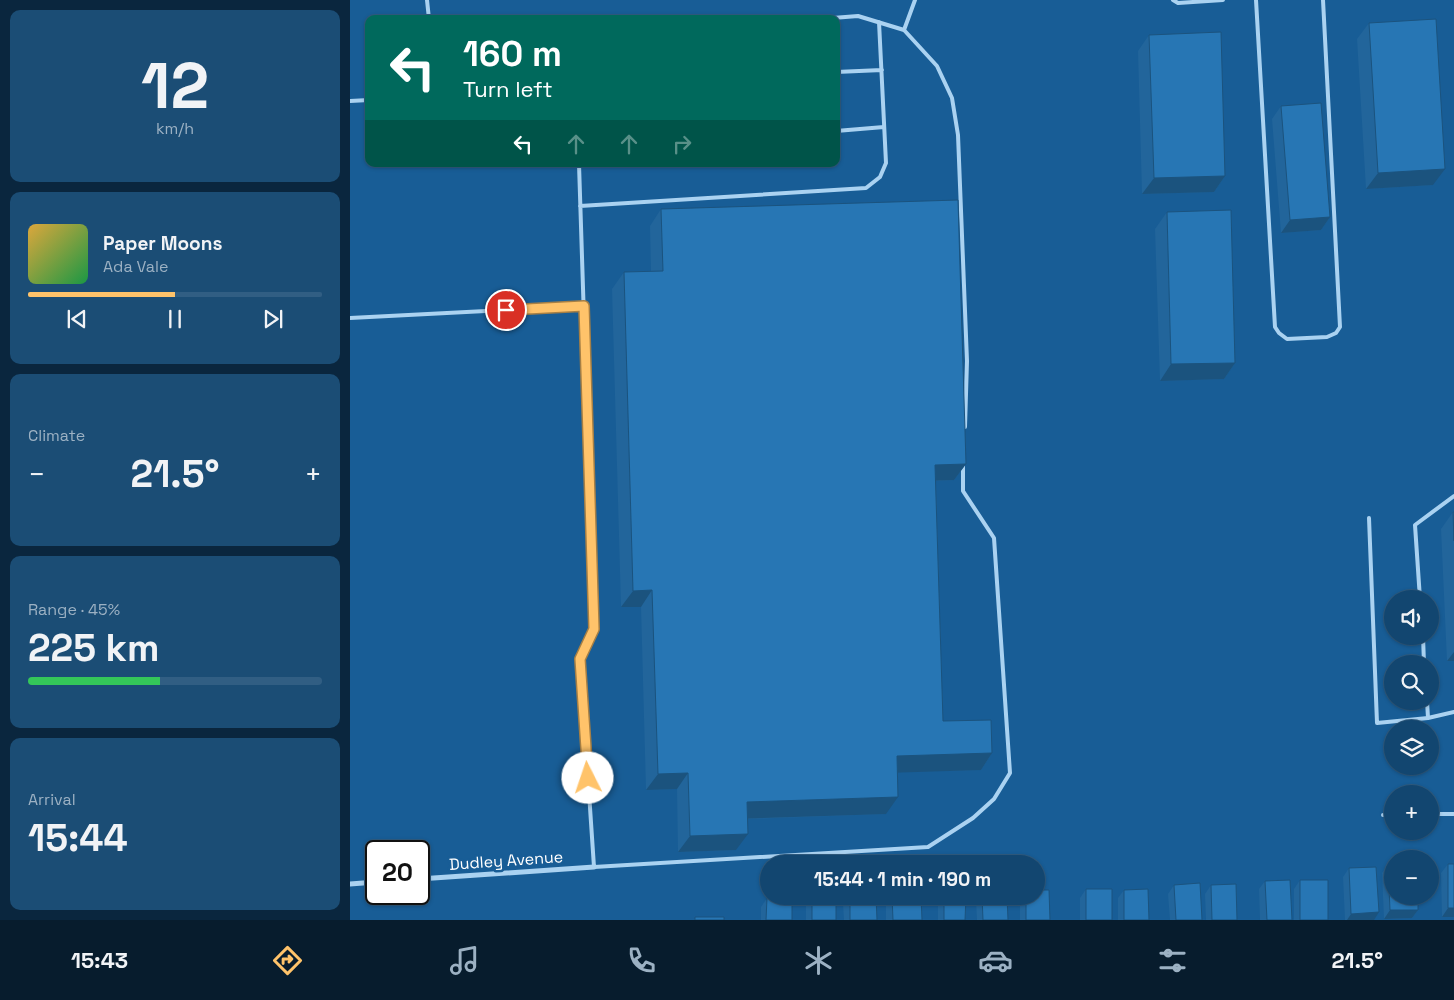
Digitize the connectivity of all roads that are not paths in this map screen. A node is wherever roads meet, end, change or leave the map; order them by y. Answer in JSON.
{"nodes":[{"id":1,"x":427,"y":0,"type":"edge"},
{"id":2,"x":915,"y":0,"type":"edge"},
{"id":3,"x":1173,"y":0,"type":"edge"},
{"id":4,"x":1223,"y":0,"type":"edge"},
{"id":5,"x":1256,"y":0,"type":"edge"},
{"id":6,"x":1323,"y":0,"type":"edge"},
{"id":7,"x":429,"y":15,"type":"edge"},
{"id":8,"x":840,"y":17,"type":"edge"},
{"id":9,"x":879,"y":22,"type":"junction"},
{"id":10,"x":904,"y":30,"type":"junction"},
{"id":11,"x":882,"y":70,"type":"junction"},
{"id":12,"x":840,"y":72,"type":"edge"},
{"id":13,"x":365,"y":100,"type":"edge"},
{"id":14,"x":350,"y":101,"type":"edge"},
{"id":15,"x":884,"y":127,"type":"junction"},
{"id":16,"x":840,"y":131,"type":"edge"},
{"id":17,"x":579,"y":167,"type":"edge"},
{"id":18,"x":580,"y":206,"type":"junction"},
{"id":19,"x":584,"y":306,"type":"junction"},
{"id":20,"x":350,"y":318,"type":"edge"},
{"id":21,"x":964,"y":431,"type":"edge"},
{"id":22,"x":964,"y":461,"type":"edge"},
{"id":23,"x":1454,"y":496,"type":"edge"},
{"id":24,"x":1369,"y":518,"type":"dead end"},
{"id":25,"x":1419,"y":590,"type":"edge"},
{"id":26,"x":1428,"y":710,"type":"edge"},
{"id":27,"x":1454,"y":712,"type":"edge"},
{"id":28,"x":1428,"y":718,"type":"junction"},
{"id":29,"x":1439,"y":814,"type":"edge"},
{"id":30,"x":1454,"y":814,"type":"edge"},
{"id":31,"x":594,"y":867,"type":"junction"},
{"id":32,"x":430,"y":878,"type":"edge"},
{"id":33,"x":365,"y":883,"type":"edge"},
{"id":34,"x":350,"y":884,"type":"edge"}],
"edges":[{"from":1,"to":7,"type":"lane"},
{"from":2,"to":10,"type":"lane"},
{"from":3,"to":4,"type":"lane"},
{"from":5,"to":6,"type":"lane"},
{"from":8,"to":9,"type":"lane"},
{"from":9,"to":10,"type":"lane"},
{"from":9,"to":11,"type":"lane"},
{"from":10,"to":21,"type":"lane"},
{"from":11,"to":12,"type":"lane"},
{"from":11,"to":15,"type":"lane"},
{"from":13,"to":14,"type":"lane"},
{"from":15,"to":16,"type":"lane"},
{"from":15,"to":18,"type":"lane"},
{"from":17,"to":18,"type":"lane"},
{"from":18,"to":19,"type":"lane"},
{"from":19,"to":20,"type":"lane"},
{"from":19,"to":31,"type":"lane"},
{"from":22,"to":31,"type":"lane"},
{"from":23,"to":25,"type":"lane"},
{"from":24,"to":28,"type":"lane"},
{"from":26,"to":28,"type":"lane"},
{"from":27,"to":28,"type":"lane"},
{"from":29,"to":30,"type":"lane"},
{"from":31,"to":32,"type":"street","name":"Dudley Avenue"},
{"from":33,"to":34,"type":"street"}]}
